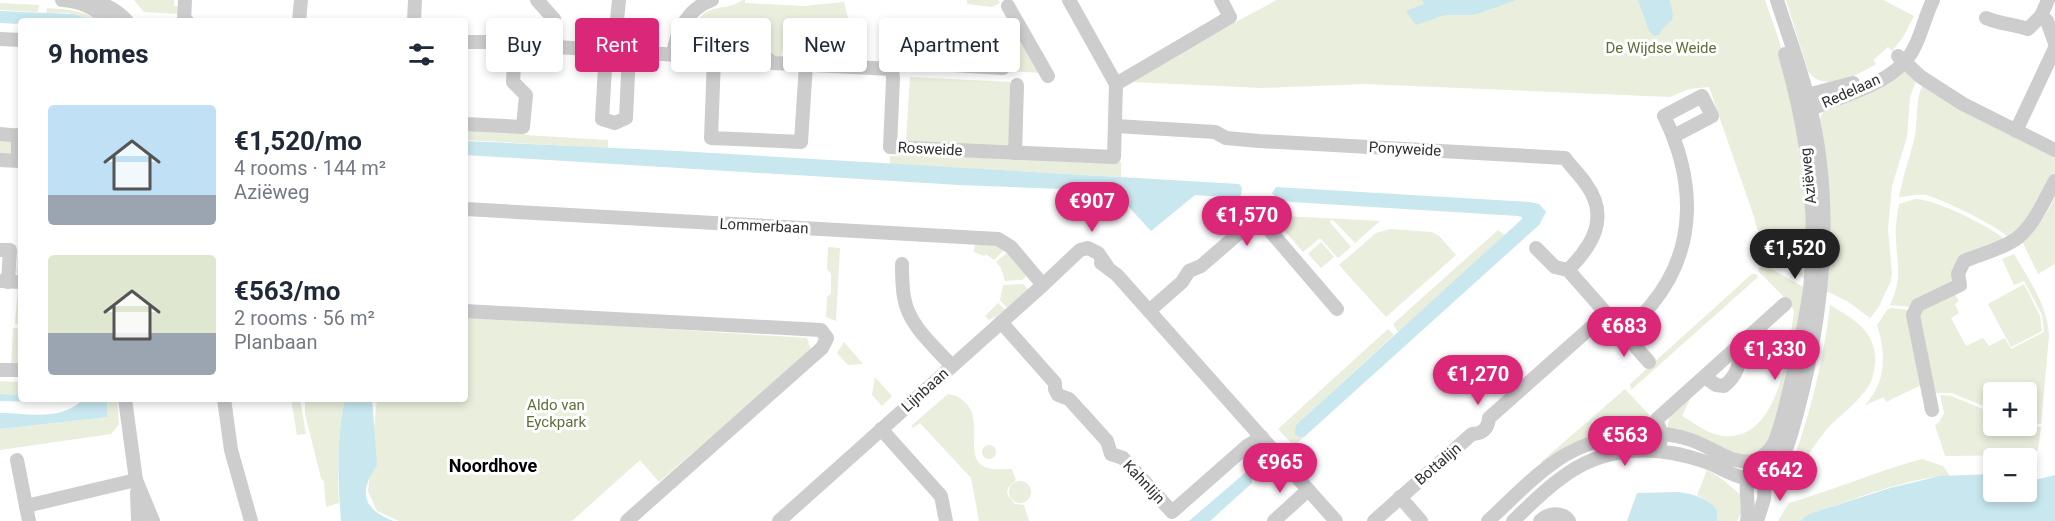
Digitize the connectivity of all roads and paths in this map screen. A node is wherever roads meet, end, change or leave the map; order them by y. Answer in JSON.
{"nodes":[{"id":1,"x":62,"y":0,"type":"edge"},
{"id":2,"x":185,"y":0,"type":"edge"},
{"id":3,"x":301,"y":0,"type":"edge"},
{"id":4,"x":415,"y":0,"type":"edge"},
{"id":5,"x":537,"y":0,"type":"edge"},
{"id":6,"x":619,"y":0,"type":"edge"},
{"id":7,"x":712,"y":0,"type":"edge"},
{"id":8,"x":1069,"y":0,"type":"edge"},
{"id":9,"x":1221,"y":0,"type":"edge"},
{"id":10,"x":1769,"y":0,"type":"edge"},
{"id":11,"x":1777,"y":0,"type":"edge"},
{"id":12,"x":1933,"y":0,"type":"edge"},
{"id":13,"x":2048,"y":0,"type":"edge"},
{"id":14,"x":73,"y":1,"type":"edge"},
{"id":15,"x":1010,"y":2,"type":"edge"},
{"id":16,"x":2041,"y":16,"type":"junction"},
{"id":17,"x":103,"y":18,"type":"edge"},
{"id":18,"x":123,"y":18,"type":"edge"},
{"id":19,"x":184,"y":18,"type":"edge"},
{"id":20,"x":299,"y":18,"type":"edge"},
{"id":21,"x":414,"y":18,"type":"edge"},
{"id":22,"x":553,"y":18,"type":"edge"},
{"id":23,"x":616,"y":18,"type":"edge"},
{"id":24,"x":688,"y":18,"type":"edge"},
{"id":25,"x":1986,"y":18,"type":"dead end"},
{"id":26,"x":0,"y":39,"type":"edge"},
{"id":27,"x":18,"y":40,"type":"edge"},
{"id":28,"x":468,"y":42,"type":"edge"},
{"id":29,"x":486,"y":42,"type":"edge"},
{"id":30,"x":2055,"y":45,"type":"edge"},
{"id":31,"x":1902,"y":59,"type":"junction"},
{"id":32,"x":513,"y":72,"type":"edge"},
{"id":33,"x":608,"y":72,"type":"edge"},
{"id":34,"x":628,"y":72,"type":"edge"},
{"id":35,"x":713,"y":72,"type":"edge"},
{"id":36,"x":805,"y":72,"type":"edge"},
{"id":37,"x":892,"y":72,"type":"edge"},
{"id":38,"x":1048,"y":76,"type":"dead end"},
{"id":39,"x":1116,"y":84,"type":"junction"},
{"id":40,"x":1017,"y":85,"type":"dead end"},
{"id":41,"x":1805,"y":103,"type":"junction"},
{"id":42,"x":468,"y":124,"type":"edge"},
{"id":43,"x":1116,"y":126,"type":"junction"},
{"id":44,"x":2016,"y":131,"type":"junction"},
{"id":45,"x":0,"y":134,"type":"edge"},
{"id":46,"x":18,"y":136,"type":"edge"},
{"id":47,"x":1674,"y":136,"type":"dead end"},
{"id":48,"x":2055,"y":150,"type":"edge"},
{"id":49,"x":1015,"y":153,"type":"junction"},
{"id":50,"x":0,"y":160,"type":"edge"},
{"id":51,"x":18,"y":161,"type":"edge"},
{"id":52,"x":2055,"y":181,"type":"edge"},
{"id":53,"x":468,"y":209,"type":"edge"},
{"id":54,"x":1536,"y":248,"type":"dead end"},
{"id":55,"x":0,"y":250,"type":"edge"},
{"id":56,"x":902,"y":264,"type":"dead end"},
{"id":57,"x":1568,"y":270,"type":"junction"},
{"id":58,"x":10,"y":282,"type":"edge"},
{"id":59,"x":1043,"y":285,"type":"junction"},
{"id":60,"x":1785,"y":304,"type":"dead end"},
{"id":61,"x":1337,"y":309,"type":"dead end"},
{"id":62,"x":468,"y":311,"type":"edge"},
{"id":63,"x":1149,"y":311,"type":"junction"},
{"id":64,"x":1812,"y":312,"type":"junction"},
{"id":65,"x":1606,"y":314,"type":"junction"},
{"id":66,"x":1001,"y":322,"type":"junction"},
{"id":67,"x":1621,"y":332,"type":"junction"},
{"id":68,"x":1739,"y":346,"type":"junction"},
{"id":69,"x":1649,"y":362,"type":"dead end"},
{"id":70,"x":952,"y":366,"type":"junction"},
{"id":71,"x":0,"y":370,"type":"edge"},
{"id":72,"x":18,"y":370,"type":"edge"},
{"id":73,"x":1706,"y":377,"type":"junction"},
{"id":74,"x":125,"y":402,"type":"edge"},
{"id":75,"x":224,"y":402,"type":"edge"},
{"id":76,"x":1932,"y":410,"type":"dead end"},
{"id":77,"x":881,"y":429,"type":"junction"},
{"id":78,"x":1662,"y":434,"type":"junction"},
{"id":79,"x":1262,"y":437,"type":"junction"},
{"id":80,"x":1659,"y":450,"type":"junction"},
{"id":81,"x":16,"y":460,"type":"dead end"},
{"id":82,"x":1755,"y":461,"type":"junction"},
{"id":83,"x":1765,"y":477,"type":"junction"},
{"id":84,"x":1747,"y":478,"type":"junction"},
{"id":85,"x":136,"y":482,"type":"junction"},
{"id":86,"x":1308,"y":490,"type":"junction"},
{"id":87,"x":1400,"y":497,"type":"junction"},
{"id":88,"x":26,"y":506,"type":"junction"},
{"id":89,"x":29,"y":521,"type":"edge"},
{"id":90,"x":138,"y":521,"type":"edge"},
{"id":91,"x":153,"y":521,"type":"edge"},
{"id":92,"x":251,"y":521,"type":"edge"},
{"id":93,"x":627,"y":521,"type":"edge"},
{"id":94,"x":778,"y":521,"type":"edge"},
{"id":95,"x":946,"y":521,"type":"edge"},
{"id":96,"x":1274,"y":521,"type":"edge"},
{"id":97,"x":1336,"y":521,"type":"edge"},
{"id":98,"x":1374,"y":521,"type":"edge"},
{"id":99,"x":1421,"y":521,"type":"edge"},
{"id":100,"x":1488,"y":521,"type":"edge"},
{"id":101,"x":1513,"y":521,"type":"edge"},
{"id":102,"x":1540,"y":521,"type":"edge"},
{"id":103,"x":1569,"y":521,"type":"edge"},
{"id":104,"x":1748,"y":521,"type":"edge"},
{"id":105,"x":1756,"y":521,"type":"edge"}],
"edges":[{"from":1,"to":14,"type":"street"},
{"from":2,"to":19,"type":"street"},
{"from":3,"to":20,"type":"street"},
{"from":4,"to":21,"type":"street"},
{"from":5,"to":22,"type":"street"},
{"from":6,"to":23,"type":"street"},
{"from":7,"to":24,"type":"street"},
{"from":8,"to":39,"type":"street"},
{"from":9,"to":39,"type":"street"},
{"from":10,"to":41,"type":"street","name":"Aziëweg"},
{"from":11,"to":41,"type":"street","name":"Aziëweg"},
{"from":12,"to":31,"type":"street","name":"Redelaan"},
{"from":13,"to":16,"type":"street"},
{"from":14,"to":17,"type":"street"},
{"from":14,"to":18,"type":"street"},
{"from":15,"to":38,"type":"street"},
{"from":16,"to":25,"type":"street"},
{"from":16,"to":30,"type":"street"},
{"from":26,"to":27,"type":"street"},
{"from":28,"to":29,"type":"street"},
{"from":30,"to":44,"type":"street"},
{"from":31,"to":41,"type":"street","name":"Redelaan"},
{"from":31,"to":44,"type":"street"},
{"from":32,"to":42,"type":"street"},
{"from":33,"to":34,"type":"street"},
{"from":35,"to":36,"type":"street"},
{"from":37,"to":49,"type":"street","name":"Rosweide"},
{"from":39,"to":43,"type":"street","name":"Rosweide"},
{"from":40,"to":49,"type":"street"},
{"from":41,"to":64,"type":"street","name":"Aziëweg"},
{"from":43,"to":49,"type":"street","name":"Rosweide"},
{"from":43,"to":57,"type":"street","name":"Ponyweide"},
{"from":44,"to":48,"type":"street"},
{"from":45,"to":46,"type":"street"},
{"from":47,"to":67,"type":"street"},
{"from":50,"to":51,"type":"street"},
{"from":52,"to":76,"type":"street"},
{"from":53,"to":59,"type":"street","name":"Lommerbaan"},
{"from":54,"to":57,"type":"street"},
{"from":55,"to":58,"type":"street"},
{"from":56,"to":70,"type":"street"},
{"from":57,"to":65,"type":"street"},
{"from":59,"to":63,"type":"street","name":"Lijnbaan"},
{"from":59,"to":66,"type":"street","name":"Lijnbaan"},
{"from":60,"to":68,"type":"street"},
{"from":61,"to":63,"type":"street"},
{"from":62,"to":93,"type":"street"},
{"from":63,"to":79,"type":"street","name":"Lijnbaan"},
{"from":64,"to":82,"type":"street","name":"Aziëweg"},
{"from":64,"to":83,"type":"street","name":"Aziëweg"},
{"from":65,"to":67,"type":"street"},
{"from":65,"to":87,"type":"street","name":"Bottalijn"},
{"from":66,"to":70,"type":"street","name":"Lijnbaan"},
{"from":66,"to":79,"type":"street","name":"Kahnlijn"},
{"from":67,"to":69,"type":"street"},
{"from":68,"to":73,"type":"street"},
{"from":68,"to":73,"type":"street"},
{"from":70,"to":77,"type":"street","name":"Lijnbaan"},
{"from":71,"to":72,"type":"street"},
{"from":73,"to":78,"type":"street"},
{"from":74,"to":85,"type":"street"},
{"from":75,"to":92,"type":"street"},
{"from":77,"to":94,"type":"street","name":"Lijnbaan"},
{"from":77,"to":95,"type":"street"},
{"from":78,"to":80,"type":"street"},
{"from":78,"to":82,"type":"street"},
{"from":78,"to":100,"type":"street"},
{"from":79,"to":86,"type":"street","name":"Lijnbaan"},
{"from":80,"to":84,"type":"street"},
{"from":80,"to":101,"type":"street"},
{"from":81,"to":88,"type":"street"},
{"from":82,"to":83,"type":"street"},
{"from":82,"to":84,"type":"street","name":"Aziëweg"},
{"from":83,"to":84,"type":"street"},
{"from":83,"to":105,"type":"street"},
{"from":84,"to":104,"type":"street"},
{"from":85,"to":88,"type":"street"},
{"from":85,"to":90,"type":"street"},
{"from":85,"to":91,"type":"street"},
{"from":86,"to":96,"type":"street"},
{"from":86,"to":97,"type":"street","name":"Lijnbaan"},
{"from":87,"to":98,"type":"street","name":"Bottalijn"},
{"from":87,"to":99,"type":"street"},
{"from":88,"to":89,"type":"street"},
{"from":102,"to":103,"type":"street"}]}
